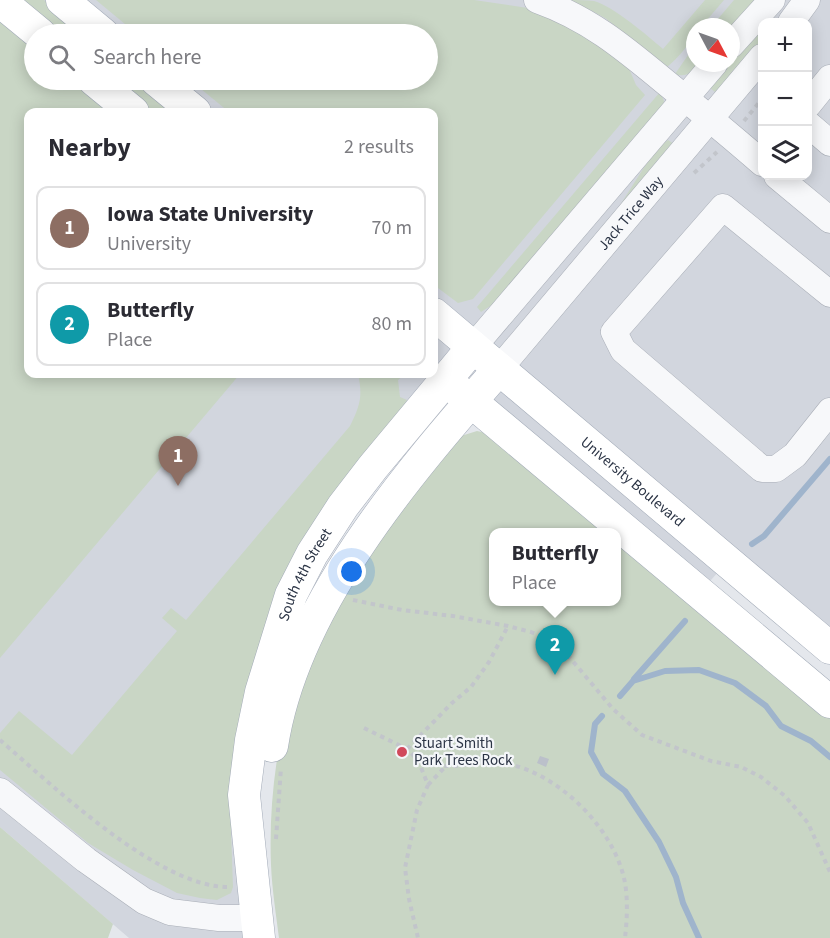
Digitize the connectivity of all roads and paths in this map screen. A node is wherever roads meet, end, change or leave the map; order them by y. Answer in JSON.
{"nodes":[{"id":1,"x":62,"y":0,"type":"edge"},
{"id":2,"x":537,"y":0,"type":"edge"},
{"id":3,"x":772,"y":0,"type":"edge"},
{"id":4,"x":807,"y":0,"type":"edge"},
{"id":5,"x":0,"y":1,"type":"edge"},
{"id":6,"x":794,"y":18,"type":"edge"},
{"id":7,"x":28,"y":24,"type":"edge"},
{"id":8,"x":91,"y":24,"type":"edge"},
{"id":9,"x":740,"y":35,"type":"edge"},
{"id":10,"x":758,"y":62,"type":"edge"},
{"id":11,"x":707,"y":72,"type":"edge"},
{"id":12,"x":830,"y":78,"type":"edge"},
{"id":13,"x":106,"y":90,"type":"edge"},
{"id":14,"x":168,"y":90,"type":"edge"},
{"id":15,"x":685,"y":97,"type":"junction"},
{"id":16,"x":812,"y":99,"type":"edge"},
{"id":17,"x":758,"y":104,"type":"edge"},
{"id":18,"x":128,"y":108,"type":"edge"},
{"id":19,"x":190,"y":108,"type":"edge"},
{"id":20,"x":711,"y":119,"type":"junction"},
{"id":21,"x":746,"y":119,"type":"dead end"},
{"id":22,"x":809,"y":126,"type":"edge"},
{"id":23,"x":830,"y":143,"type":"edge"},
{"id":24,"x":758,"y":160,"type":"edge"},
{"id":25,"x":782,"y":180,"type":"edge"},
{"id":26,"x":830,"y":220,"type":"edge"},
{"id":27,"x":830,"y":294,"type":"edge"},
{"id":28,"x":438,"y":317,"type":"edge"},
{"id":29,"x":473,"y":347,"type":"junction"},
{"id":30,"x":499,"y":369,"type":"junction"},
{"id":31,"x":439,"y":374,"type":"edge"},
{"id":32,"x":436,"y":378,"type":"edge"},
{"id":33,"x":470,"y":401,"type":"junction"},
{"id":34,"x":830,"y":411,"type":"edge"},
{"id":35,"x":351,"y":599,"type":"dead end"},
{"id":36,"x":508,"y":626,"type":"junction"},
{"id":37,"x":830,"y":648,"type":"edge"},
{"id":38,"x":830,"y":702,"type":"edge"},
{"id":39,"x":364,"y":728,"type":"dead end"},
{"id":40,"x":0,"y":740,"type":"edge"},
{"id":41,"x":407,"y":749,"type":"junction"},
{"id":42,"x":418,"y":760,"type":"junction"},
{"id":43,"x":446,"y":766,"type":"junction"},
{"id":44,"x":428,"y":785,"type":"junction"},
{"id":45,"x":0,"y":790,"type":"edge"},
{"id":46,"x":251,"y":850,"type":"junction"},
{"id":47,"x":830,"y":872,"type":"edge"},
{"id":48,"x":233,"y":887,"type":"dead end"},
{"id":49,"x":258,"y":928,"type":"edge"},
{"id":50,"x":418,"y":938,"type":"edge"},
{"id":51,"x":625,"y":938,"type":"edge"}],
"edges":[{"from":1,"to":8,"type":"main road"},
{"from":2,"to":15,"type":"street"},
{"from":3,"to":9,"type":"street"},
{"from":4,"to":6,"type":"street"},
{"from":5,"to":7,"type":"main road"},
{"from":10,"to":20,"type":"street","name":"Jack Trice Way"},
{"from":11,"to":15,"type":"street"},
{"from":12,"to":16,"type":"street"},
{"from":13,"to":18,"type":"main road"},
{"from":14,"to":19,"type":"main road"},
{"from":15,"to":20,"type":"street"},
{"from":15,"to":29,"type":"street"},
{"from":17,"to":21,"type":"path"},
{"from":20,"to":24,"type":"street"},
{"from":20,"to":30,"type":"street","name":"Jack Trice Way"},
{"from":22,"to":23,"type":"street"},
{"from":25,"to":26,"type":"street"},
{"from":27,"to":34,"type":"street"},
{"from":28,"to":29,"type":"main road","name":"University Boulevard"},
{"from":29,"to":30,"type":"main road","name":"University Boulevard"},
{"from":29,"to":31,"type":"main road","name":"South 4th Street"},
{"from":30,"to":33,"type":"main road","name":"South 4th Street"},
{"from":30,"to":37,"type":"main road","name":"University Boulevard"},
{"from":31,"to":33,"type":"main road"},
{"from":32,"to":46,"type":"main road","name":"South 4th Street"},
{"from":33,"to":38,"type":"main road"},
{"from":33,"to":46,"type":"main road","name":"South 4th Street"},
{"from":35,"to":36,"type":"path"},
{"from":36,"to":41,"type":"path"},
{"from":36,"to":47,"type":"path"},
{"from":39,"to":41,"type":"path"},
{"from":40,"to":48,"type":"path"},
{"from":41,"to":42,"type":"path"},
{"from":42,"to":43,"type":"path"},
{"from":42,"to":44,"type":"path"},
{"from":43,"to":44,"type":"path"},
{"from":43,"to":51,"type":"path"},
{"from":44,"to":50,"type":"path"},
{"from":45,"to":49,"type":"street"},
{"from":46,"to":49,"type":"main road","name":"South 4th Street"}]}
